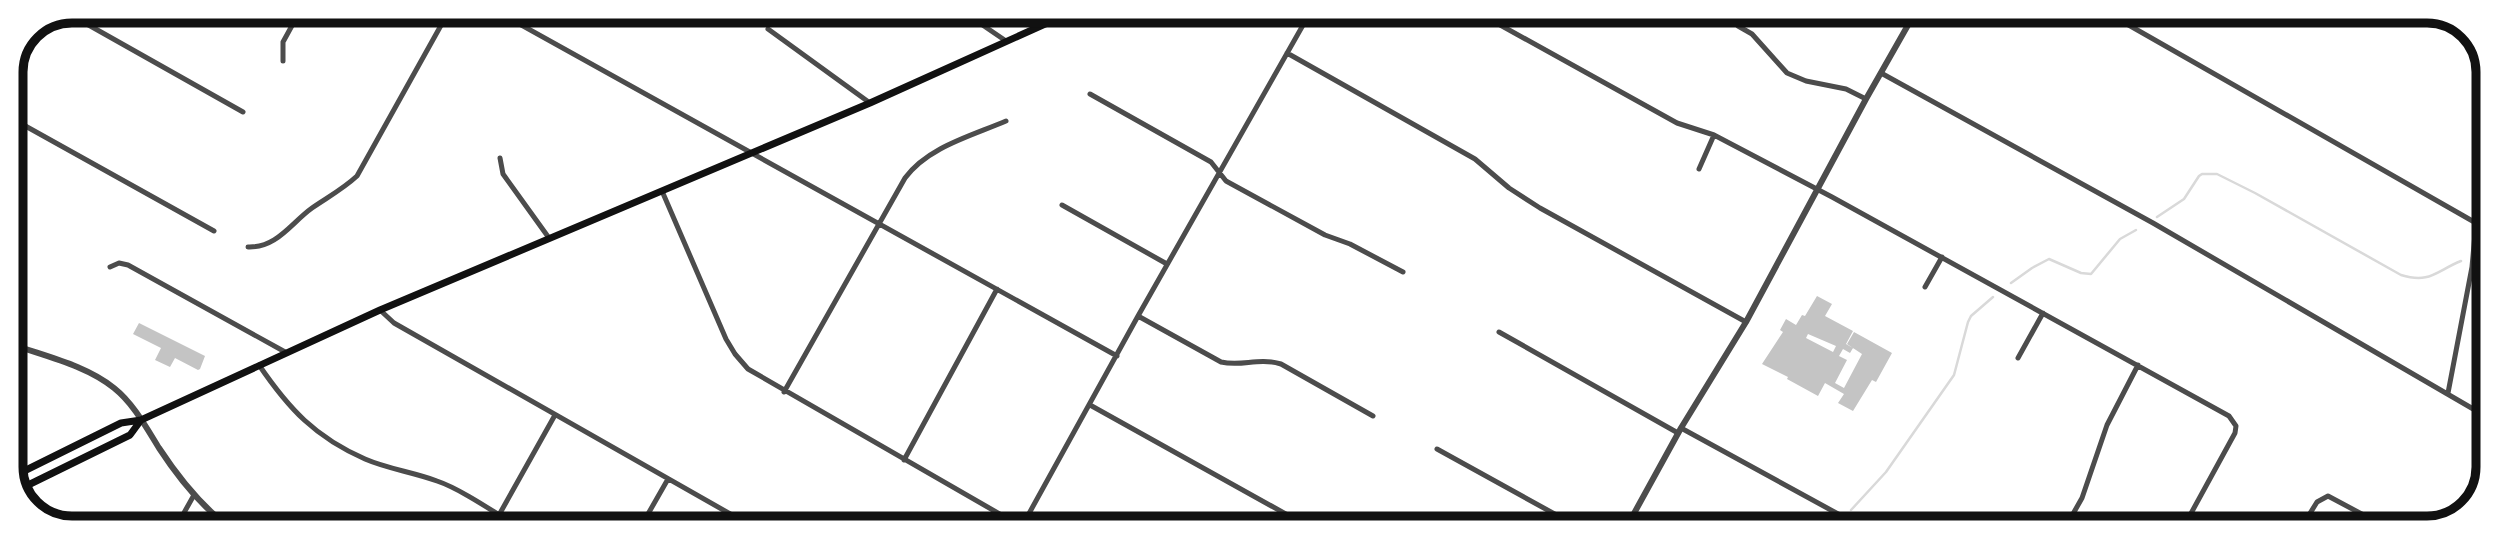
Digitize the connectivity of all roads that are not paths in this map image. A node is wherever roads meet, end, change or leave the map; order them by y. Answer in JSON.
{"nodes":[{"id":1,"x":85,"y":23,"type":"edge"},
{"id":2,"x":294,"y":23,"type":"edge"},
{"id":3,"x":442,"y":23,"type":"edge"},
{"id":4,"x":518,"y":23,"type":"edge"},
{"id":5,"x":980,"y":23,"type":"edge"},
{"id":6,"x":1047,"y":23,"type":"edge"},
{"id":7,"x":1304,"y":23,"type":"edge"},
{"id":8,"x":1497,"y":23,"type":"edge"},
{"id":9,"x":1909,"y":23,"type":"edge"},
{"id":10,"x":2125,"y":23,"type":"edge"},
{"id":11,"x":1738,"y":26,"type":"dead end"},
{"id":12,"x":768,"y":29,"type":"dead end"},
{"id":13,"x":1006,"y":41,"type":"junction"},
{"id":14,"x":1287,"y":53,"type":"junction"},
{"id":15,"x":284,"y":61,"type":"dead end"},
{"id":16,"x":1881,"y":73,"type":"junction"},
{"id":17,"x":1090,"y":94,"type":"dead end"},
{"id":18,"x":1866,"y":99,"type":"junction"},
{"id":19,"x":870,"y":103,"type":"junction"},
{"id":20,"x":243,"y":112,"type":"dead end"},
{"id":21,"x":1006,"y":121,"type":"dead end"},
{"id":22,"x":23,"y":125,"type":"edge"},
{"id":23,"x":1714,"y":135,"type":"junction"},
{"id":24,"x":751,"y":152,"type":"junction"},
{"id":25,"x":500,"y":159,"type":"dead end"},
{"id":26,"x":1699,"y":169,"type":"dead end"},
{"id":27,"x":1219,"y":172,"type":"junction"},
{"id":28,"x":1817,"y":189,"type":"junction"},
{"id":29,"x":662,"y":191,"type":"junction"},
{"id":30,"x":1062,"y":205,"type":"dead end"},
{"id":31,"x":879,"y":222,"type":"junction"},
{"id":32,"x":2476,"y":223,"type":"joint"},
{"id":33,"x":214,"y":231,"type":"dead end"},
{"id":34,"x":550,"y":238,"type":"junction"},
{"id":35,"x":248,"y":247,"type":"dead end"},
{"id":36,"x":1942,"y":257,"type":"junction"},
{"id":37,"x":1167,"y":264,"type":"junction"},
{"id":38,"x":110,"y":267,"type":"dead end"},
{"id":39,"x":1403,"y":272,"type":"dead end"},
{"id":40,"x":1925,"y":287,"type":"dead end"},
{"id":41,"x":997,"y":289,"type":"junction"},
{"id":42,"x":380,"y":310,"type":"junction"},
{"id":43,"x":2043,"y":313,"type":"junction"},
{"id":44,"x":1138,"y":316,"type":"junction"},
{"id":45,"x":1745,"y":322,"type":"junction"},
{"id":46,"x":1499,"y":332,"type":"dead end"},
{"id":47,"x":23,"y":349,"type":"edge"},
{"id":48,"x":287,"y":353,"type":"junction"},
{"id":49,"x":1117,"y":356,"type":"junction"},
{"id":50,"x":2018,"y":358,"type":"dead end"},
{"id":51,"x":259,"y":365,"type":"junction"},
{"id":52,"x":2138,"y":365,"type":"junction"},
{"id":53,"x":785,"y":391,"type":"junction"},
{"id":54,"x":2448,"y":393,"type":"junction"},
{"id":55,"x":1090,"y":405,"type":"junction"},
{"id":56,"x":2476,"y":410,"type":"edge"},
{"id":57,"x":555,"y":415,"type":"junction"},
{"id":58,"x":1373,"y":416,"type":"dead end"},
{"id":59,"x":141,"y":421,"type":"junction"},
{"id":60,"x":1679,"y":430,"type":"junction"},
{"id":61,"x":1437,"y":449,"type":"dead end"},
{"id":62,"x":904,"y":460,"type":"junction"},
{"id":63,"x":23,"y":472,"type":"edge"},
{"id":64,"x":668,"y":479,"type":"junction"},
{"id":65,"x":27,"y":486,"type":"edge"},
{"id":66,"x":194,"y":495,"type":"junction"},
{"id":67,"x":499,"y":515,"type":"joint"},
{"id":68,"x":182,"y":516,"type":"edge"},
{"id":69,"x":217,"y":516,"type":"edge"},
{"id":70,"x":647,"y":516,"type":"edge"},
{"id":71,"x":734,"y":516,"type":"edge"},
{"id":72,"x":1001,"y":516,"type":"edge"},
{"id":73,"x":1029,"y":516,"type":"edge"},
{"id":74,"x":1289,"y":516,"type":"edge"},
{"id":75,"x":1558,"y":516,"type":"edge"},
{"id":76,"x":1632,"y":516,"type":"edge"},
{"id":77,"x":1843,"y":516,"type":"edge"},
{"id":78,"x":2072,"y":516,"type":"edge"},
{"id":79,"x":2190,"y":516,"type":"edge"},
{"id":80,"x":2309,"y":516,"type":"edge"},
{"id":81,"x":2366,"y":516,"type":"edge"}],
"edges":[{"from":1,"to":20,"type":"street"},
{"from":2,"to":15,"type":"street"},
{"from":3,"to":35,"type":"street"},
{"from":4,"to":24,"type":"street"},
{"from":5,"to":13,"type":"street"},
{"from":6,"to":13,"type":"main road"},
{"from":7,"to":14,"type":"street"},
{"from":8,"to":23,"type":"street"},
{"from":9,"to":16,"type":"street"},
{"from":10,"to":32,"type":"street"},
{"from":11,"to":18,"type":"street"},
{"from":12,"to":19,"type":"street"},
{"from":13,"to":19,"type":"main road"},
{"from":14,"to":27,"type":"street"},
{"from":14,"to":45,"type":"street"},
{"from":16,"to":18,"type":"street"},
{"from":16,"to":54,"type":"street"},
{"from":17,"to":27,"type":"street"},
{"from":18,"to":28,"type":"street"},
{"from":19,"to":24,"type":"main road"},
{"from":21,"to":31,"type":"street"},
{"from":22,"to":33,"type":"street"},
{"from":23,"to":26,"type":"street"},
{"from":23,"to":28,"type":"street"},
{"from":24,"to":29,"type":"main road"},
{"from":24,"to":31,"type":"street"},
{"from":25,"to":34,"type":"street"},
{"from":27,"to":37,"type":"street"},
{"from":27,"to":39,"type":"street"},
{"from":28,"to":36,"type":"street"},
{"from":28,"to":45,"type":"street"},
{"from":29,"to":34,"type":"main road"},
{"from":29,"to":53,"type":"street"},
{"from":30,"to":37,"type":"street"},
{"from":31,"to":41,"type":"street"},
{"from":31,"to":53,"type":"street"},
{"from":32,"to":54,"type":"street"},
{"from":34,"to":42,"type":"main road"},
{"from":36,"to":40,"type":"street"},
{"from":36,"to":43,"type":"street"},
{"from":37,"to":44,"type":"street"},
{"from":38,"to":48,"type":"street"},
{"from":41,"to":49,"type":"street"},
{"from":41,"to":62,"type":"street"},
{"from":42,"to":48,"type":"main road"},
{"from":42,"to":57,"type":"street"},
{"from":43,"to":50,"type":"street"},
{"from":43,"to":52,"type":"street"},
{"from":44,"to":49,"type":"street"},
{"from":44,"to":58,"type":"street"},
{"from":45,"to":60,"type":"street"},
{"from":46,"to":60,"type":"street"},
{"from":47,"to":59,"type":"street"},
{"from":48,"to":51,"type":"main road"},
{"from":49,"to":55,"type":"street"},
{"from":51,"to":59,"type":"main road"},
{"from":51,"to":67,"type":"street"},
{"from":52,"to":78,"type":"street"},
{"from":52,"to":79,"type":"street"},
{"from":53,"to":62,"type":"street"},
{"from":54,"to":56,"type":"street"},
{"from":55,"to":73,"type":"street"},
{"from":55,"to":74,"type":"street"},
{"from":57,"to":64,"type":"street"},
{"from":57,"to":67,"type":"street"},
{"from":59,"to":63,"type":"main road"},
{"from":59,"to":65,"type":"main road"},
{"from":59,"to":66,"type":"street"},
{"from":60,"to":76,"type":"street"},
{"from":60,"to":77,"type":"street"},
{"from":61,"to":75,"type":"street"},
{"from":62,"to":72,"type":"street"},
{"from":64,"to":70,"type":"street"},
{"from":64,"to":71,"type":"street"},
{"from":66,"to":68,"type":"street"},
{"from":66,"to":69,"type":"street"},
{"from":80,"to":81,"type":"street"}]}
